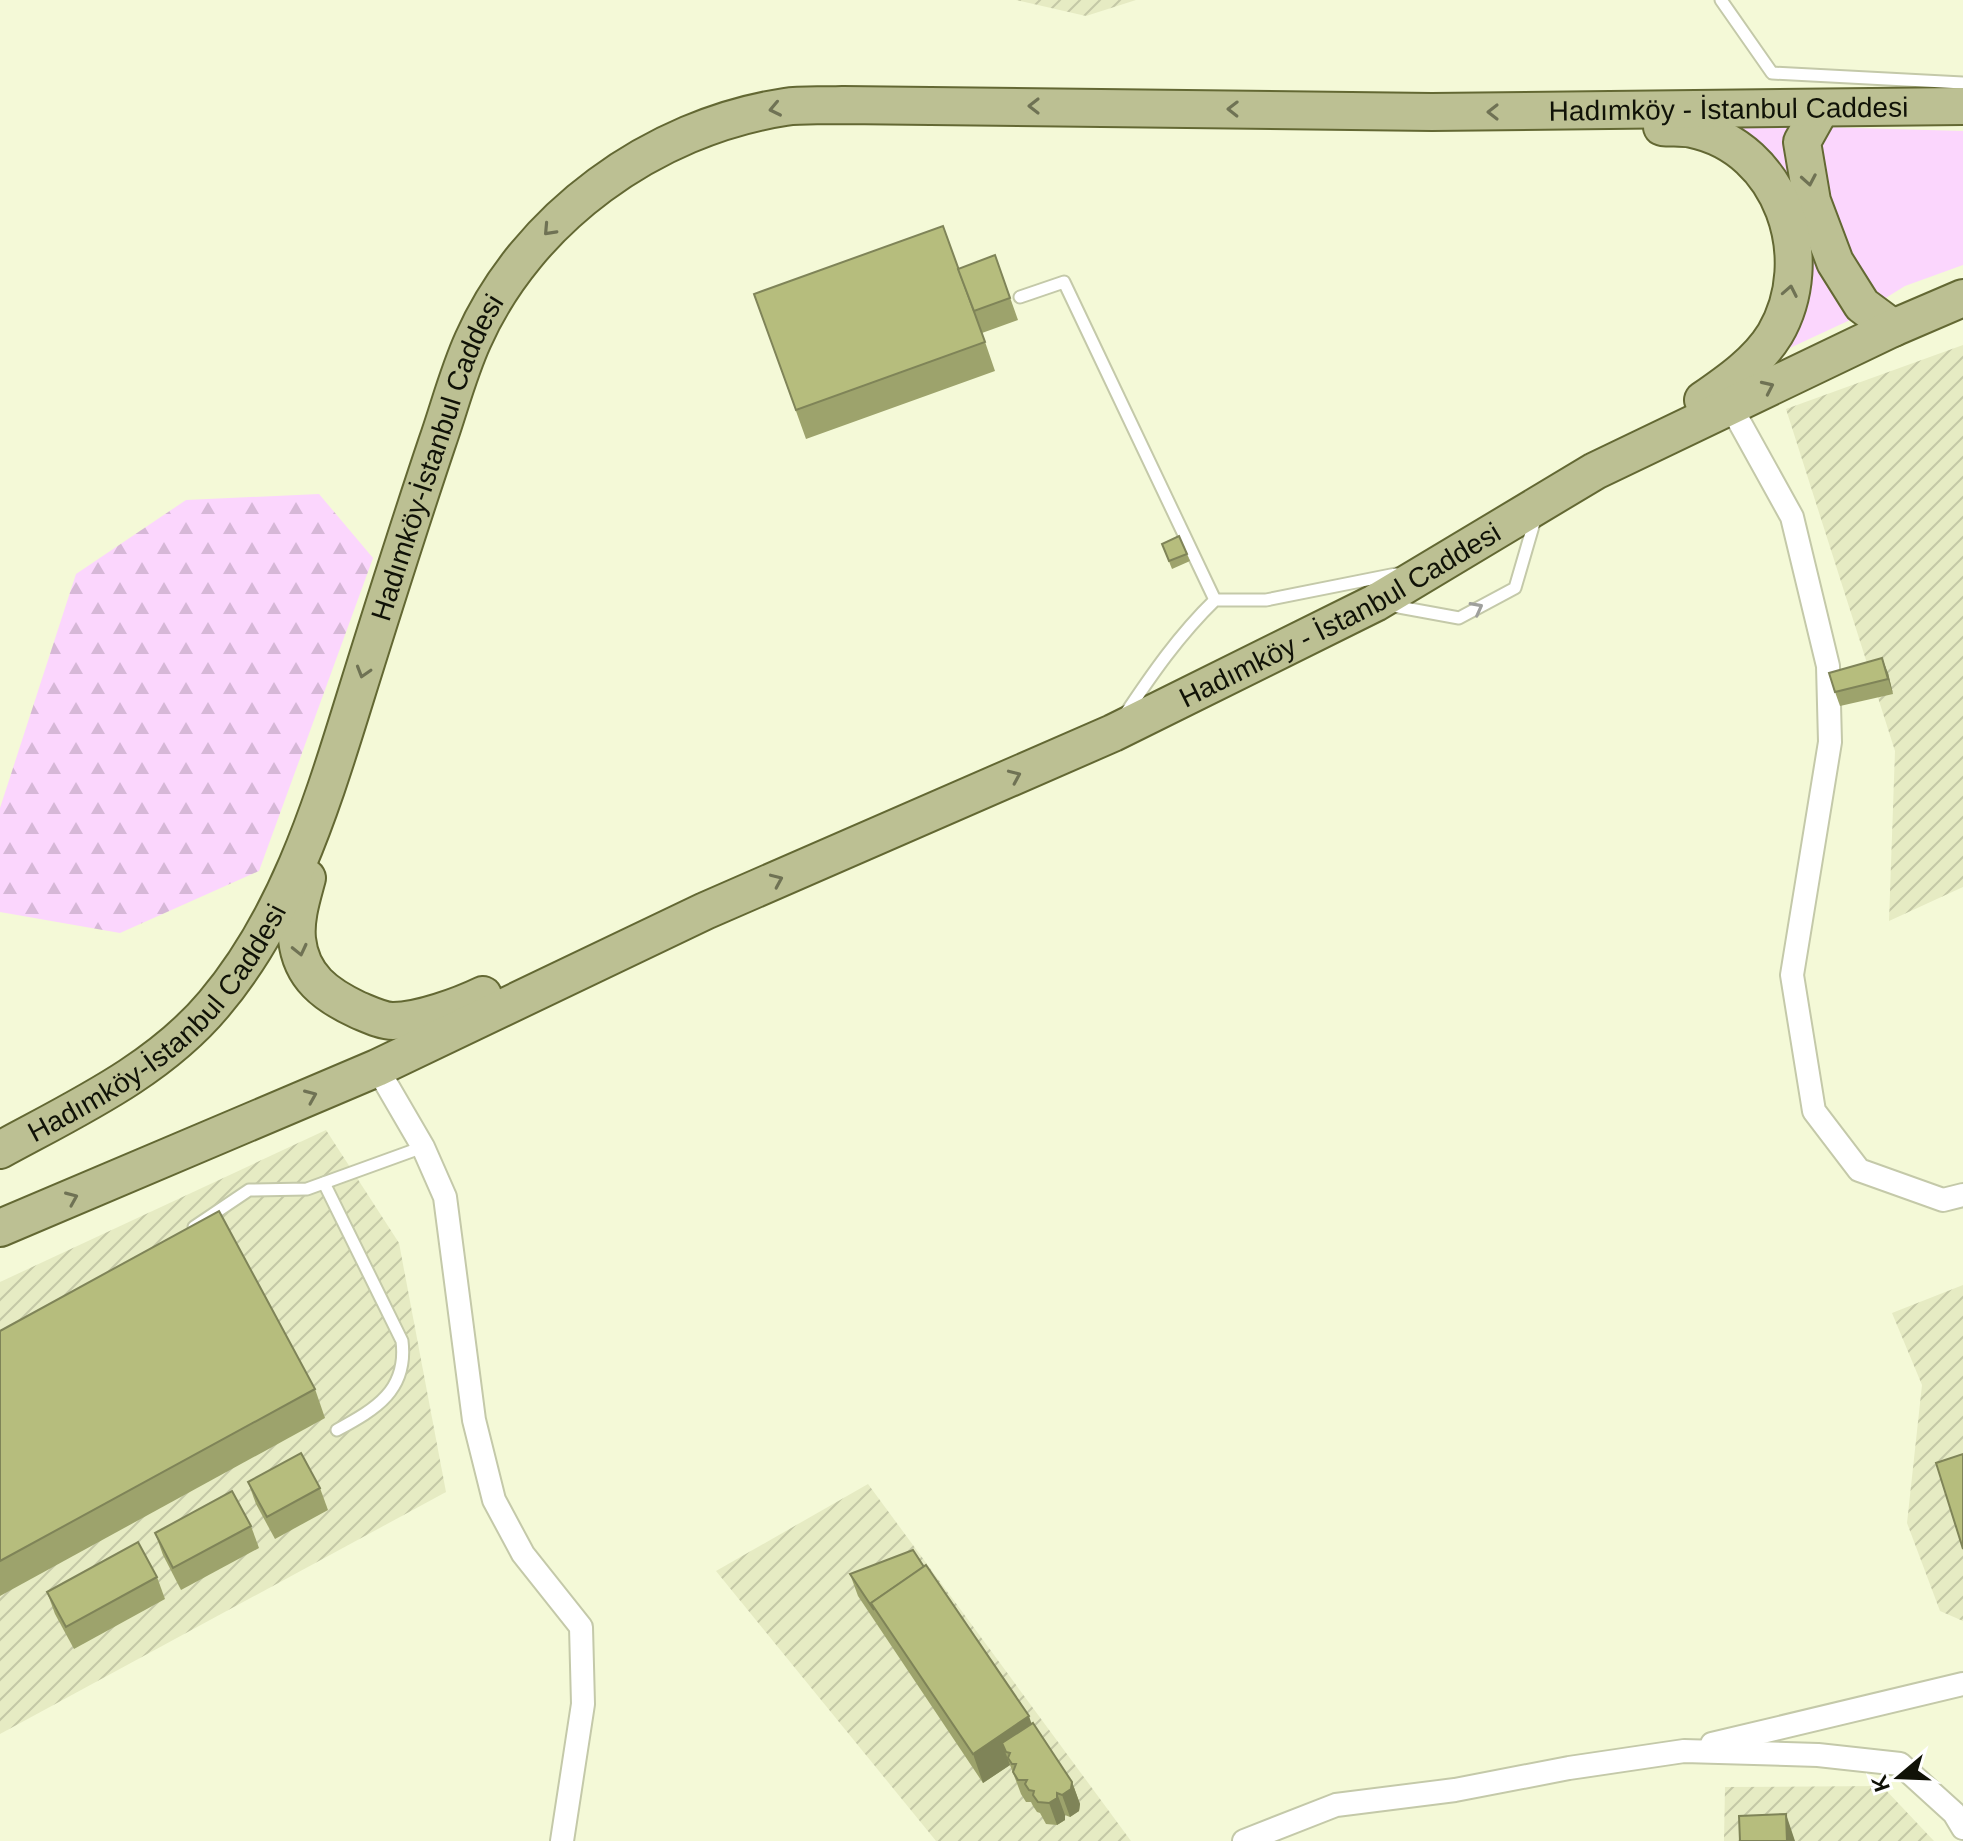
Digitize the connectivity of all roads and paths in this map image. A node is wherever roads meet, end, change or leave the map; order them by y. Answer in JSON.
{"nodes":[{"id":1,"x":1721,"y":0,"type":"edge"},
{"id":2,"x":1729,"y":0,"type":"edge"},
{"id":3,"x":1734,"y":18,"type":"junction"},
{"id":4,"x":1963,"y":83,"type":"edge"},
{"id":5,"x":1963,"y":106,"type":"edge"},
{"id":6,"x":1112,"y":107,"type":"joint"},
{"id":7,"x":1821,"y":108,"type":"junction"},
{"id":8,"x":1554,"y":112,"type":"junction"},
{"id":9,"x":1020,"y":297,"type":"dead end"},
{"id":10,"x":1963,"y":298,"type":"edge"},
{"id":11,"x":1893,"y":328,"type":"junction"},
{"id":12,"x":1730,"y":405,"type":"junction"},
{"id":13,"x":1595,"y":471,"type":"junction"},
{"id":14,"x":1538,"y":507,"type":"junction"},
{"id":15,"x":1443,"y":564,"type":"junction"},
{"id":16,"x":1215,"y":600,"type":"junction"},
{"id":17,"x":1375,"y":603,"type":"junction"},
{"id":18,"x":1113,"y":733,"type":"junction"},
{"id":19,"x":326,"y":791,"type":"junction"},
{"id":20,"x":705,"y":911,"type":"junction"},
{"id":21,"x":377,"y":1068,"type":"junction"},
{"id":22,"x":423,"y":1147,"type":"junction"},
{"id":23,"x":0,"y":1150,"type":"edge"},
{"id":24,"x":324,"y":1183,"type":"junction"},
{"id":25,"x":1963,"y":1195,"type":"edge"},
{"id":26,"x":0,"y":1228,"type":"edge"},
{"id":27,"x":190,"y":1230,"type":"edge"},
{"id":28,"x":337,"y":1430,"type":"dead end"},
{"id":29,"x":1963,"y":1684,"type":"edge"},
{"id":30,"x":1684,"y":1751,"type":"junction"},
{"id":31,"x":1963,"y":1828,"type":"edge"},
{"id":32,"x":562,"y":1841,"type":"edge"},
{"id":33,"x":1244,"y":1841,"type":"edge"}],
"edges":[{"from":1,"to":3,"type":"lane"},
{"from":2,"to":3,"type":"lane"},
{"from":3,"to":4,"type":"lane"},
{"from":5,"to":7,"type":"main road","name":"Hadımköy - İstanbul Caddesi"},
{"from":8,"to":6,"type":"main road","name":"Hadımköy - İstanbul Caddesi","one_way":true},
{"from":6,"to":19,"type":"main road","name":"Hadımköy-İstanbul Caddesi","one_way":true},
{"from":7,"to":8,"type":"main road","name":"Hadımköy - İstanbul Caddesi"},
{"from":7,"to":11,"type":"main road","one_way":true},
{"from":13,"to":8,"type":"main road","one_way":true},
{"from":9,"to":16,"type":"lane"},
{"from":10,"to":11,"type":"main road","name":"Hadımköy - İstanbul Caddesi"},
{"from":12,"to":11,"type":"main road","name":"Hadımköy - İstanbul Caddesi","one_way":true},
{"from":12,"to":13,"type":"main road","name":"Hadımköy - İstanbul Caddesi"},
{"from":12,"to":25,"type":"street"},
{"from":13,"to":14,"type":"main road","name":"Hadımköy - İstanbul Caddesi"},
{"from":14,"to":15,"type":"main road","name":"Hadımköy - İstanbul Caddesi"},
{"from":17,"to":14,"type":"lane","one_way":true},
{"from":15,"to":16,"type":"lane"},
{"from":15,"to":17,"type":"main road","name":"Hadımköy - İstanbul Caddesi"},
{"from":16,"to":18,"type":"lane"},
{"from":17,"to":18,"type":"main road","name":"Hadımköy - İstanbul Caddesi"},
{"from":20,"to":18,"type":"main road","name":"Hadımköy - İstanbul Caddesi","one_way":true},
{"from":19,"to":20,"type":"main road","one_way":true},
{"from":19,"to":23,"type":"main road","name":"Hadımköy-İstanbul Caddesi"},
{"from":20,"to":21,"type":"main road"},
{"from":21,"to":22,"type":"street"},
{"from":26,"to":21,"type":"main road","one_way":true},
{"from":22,"to":24,"type":"lane"},
{"from":22,"to":32,"type":"street"},
{"from":24,"to":27,"type":"lane"},
{"from":24,"to":28,"type":"lane"},
{"from":29,"to":30,"type":"street"},
{"from":30,"to":31,"type":"street"},
{"from":30,"to":33,"type":"street"}]}
